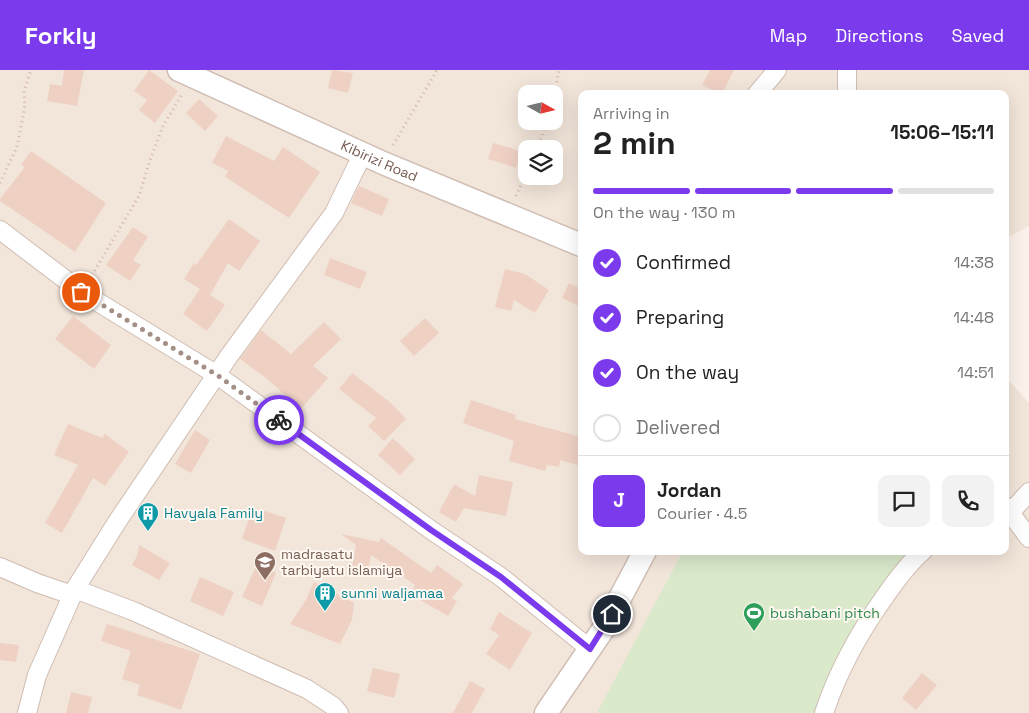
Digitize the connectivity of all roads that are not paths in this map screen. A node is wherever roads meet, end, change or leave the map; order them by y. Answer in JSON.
{"nodes":[{"id":1,"x":777,"y":70,"type":"edge"},
{"id":2,"x":847,"y":70,"type":"edge"},
{"id":3,"x":186,"y":73,"type":"edge"},
{"id":4,"x":760,"y":90,"type":"edge"},
{"id":5,"x":847,"y":90,"type":"edge"},
{"id":6,"x":363,"y":153,"type":"junction"},
{"id":7,"x":0,"y":230,"type":"edge"},
{"id":8,"x":578,"y":245,"type":"edge"},
{"id":9,"x":217,"y":375,"type":"junction"},
{"id":10,"x":1029,"y":492,"type":"edge"},
{"id":11,"x":1009,"y":508,"type":"edge"},
{"id":12,"x":1009,"y":510,"type":"edge"},
{"id":13,"x":1029,"y":538,"type":"edge"},
{"id":14,"x":643,"y":555,"type":"edge"},
{"id":15,"x":918,"y":555,"type":"edge"},
{"id":16,"x":0,"y":566,"type":"edge"},
{"id":17,"x":74,"y":592,"type":"junction"},
{"id":18,"x":590,"y":649,"type":"junction"},
{"id":19,"x":27,"y":713,"type":"edge"},
{"id":20,"x":339,"y":713,"type":"edge"},
{"id":21,"x":546,"y":713,"type":"edge"},
{"id":22,"x":824,"y":713,"type":"edge"}],
"edges":[{"from":1,"to":4,"type":"street"},
{"from":2,"to":5,"type":"street"},
{"from":3,"to":6,"type":"street","name":"Kibirizi Road"},
{"from":6,"to":8,"type":"street","name":"Kibirizi Road"},
{"from":6,"to":9,"type":"street"},
{"from":7,"to":9,"type":"street"},
{"from":9,"to":17,"type":"street"},
{"from":9,"to":18,"type":"street"},
{"from":10,"to":11,"type":"street"},
{"from":12,"to":13,"type":"street"},
{"from":14,"to":18,"type":"street"},
{"from":15,"to":22,"type":"street"},
{"from":16,"to":17,"type":"street"},
{"from":17,"to":19,"type":"street"},
{"from":17,"to":20,"type":"street"},
{"from":18,"to":21,"type":"street"}]}
